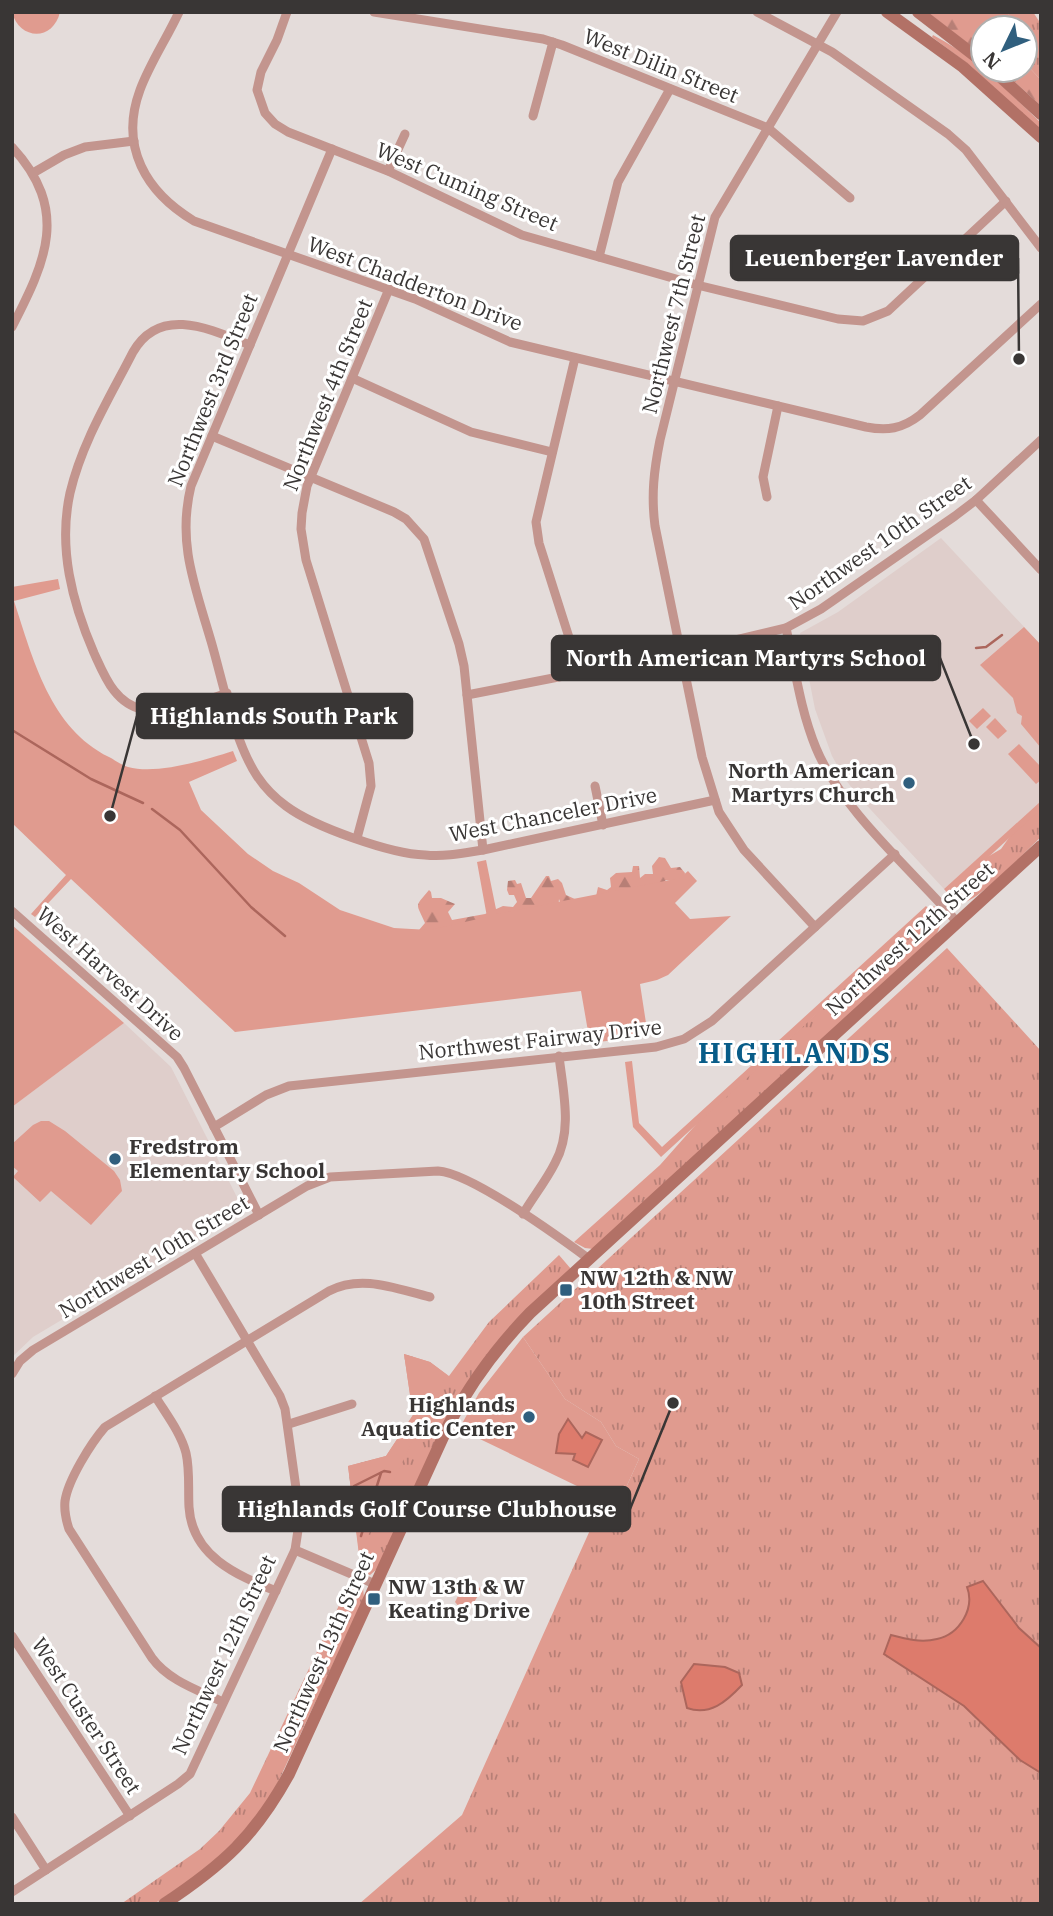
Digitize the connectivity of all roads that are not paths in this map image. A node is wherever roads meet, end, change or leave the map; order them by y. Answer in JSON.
{"nodes":[{"id":1,"x":179,"y":12,"type":"edge"},
{"id":2,"x":287,"y":12,"type":"edge"},
{"id":3,"x":374,"y":12,"type":"edge"},
{"id":4,"x":757,"y":12,"type":"edge"},
{"id":5,"x":837,"y":12,"type":"edge"},
{"id":6,"x":887,"y":12,"type":"edge"},
{"id":7,"x":918,"y":12,"type":"edge"},
{"id":8,"x":553,"y":42,"type":"junction"},
{"id":9,"x":818,"y":44,"type":"junction"},
{"id":10,"x":969,"y":51,"type":"edge"},
{"id":11,"x":1008,"y":84,"type":"edge"},
{"id":12,"x":670,"y":89,"type":"junction"},
{"id":13,"x":1041,"y":114,"type":"edge"},
{"id":14,"x":533,"y":116,"type":"dead end"},
{"id":15,"x":768,"y":128,"type":"junction"},
{"id":16,"x":405,"y":134,"type":"dead end"},
{"id":17,"x":1041,"y":137,"type":"edge"},
{"id":18,"x":134,"y":141,"type":"junction"},
{"id":19,"x":12,"y":147,"type":"edge"},
{"id":20,"x":332,"y":149,"type":"junction"},
{"id":21,"x":388,"y":171,"type":"junction"},
{"id":22,"x":33,"y":173,"type":"junction"},
{"id":23,"x":850,"y":198,"type":"dead end"},
{"id":24,"x":1006,"y":201,"type":"junction"},
{"id":25,"x":1041,"y":248,"type":"edge"},
{"id":26,"x":289,"y":254,"type":"junction"},
{"id":27,"x":599,"y":257,"type":"junction"},
{"id":28,"x":697,"y":285,"type":"junction"},
{"id":29,"x":389,"y":289,"type":"junction"},
{"id":30,"x":1041,"y":304,"type":"edge"},
{"id":31,"x":12,"y":327,"type":"edge"},
{"id":32,"x":250,"y":345,"type":"junction"},
{"id":33,"x":575,"y":358,"type":"junction"},
{"id":34,"x":352,"y":378,"type":"junction"},
{"id":35,"x":674,"y":381,"type":"junction"},
{"id":36,"x":778,"y":406,"type":"junction"},
{"id":37,"x":212,"y":436,"type":"junction"},
{"id":38,"x":1041,"y":440,"type":"edge"},
{"id":39,"x":552,"y":452,"type":"junction"},
{"id":40,"x":310,"y":477,"type":"junction"},
{"id":41,"x":767,"y":497,"type":"dead end"},
{"id":42,"x":976,"y":500,"type":"junction"},
{"id":43,"x":1041,"y":570,"type":"edge"},
{"id":44,"x":786,"y":628,"type":"junction"},
{"id":45,"x":681,"y":653,"type":"junction"},
{"id":46,"x":580,"y":672,"type":"junction"},
{"id":47,"x":227,"y":693,"type":"junction"},
{"id":48,"x":467,"y":695,"type":"junction"},
{"id":49,"x":595,"y":786,"type":"dead end"},
{"id":50,"x":715,"y":800,"type":"junction"},
{"id":51,"x":603,"y":825,"type":"junction"},
{"id":52,"x":357,"y":838,"type":"junction"},
{"id":53,"x":1041,"y":846,"type":"edge"},
{"id":54,"x":483,"y":850,"type":"junction"},
{"id":55,"x":895,"y":853,"type":"junction"},
{"id":56,"x":12,"y":912,"type":"edge"},
{"id":57,"x":957,"y":922,"type":"junction"},
{"id":58,"x":815,"y":927,"type":"junction"},
{"id":59,"x":559,"y":1056,"type":"junction"},
{"id":60,"x":214,"y":1127,"type":"junction"},
{"id":61,"x":523,"y":1214,"type":"junction"},
{"id":62,"x":259,"y":1215,"type":"junction"},
{"id":63,"x":195,"y":1253,"type":"junction"},
{"id":64,"x":589,"y":1259,"type":"junction"},
{"id":65,"x":430,"y":1297,"type":"dead end"},
{"id":66,"x":247,"y":1341,"type":"junction"},
{"id":67,"x":12,"y":1374,"type":"edge"},
{"id":68,"x":155,"y":1396,"type":"junction"},
{"id":69,"x":352,"y":1404,"type":"dead end"},
{"id":70,"x":289,"y":1424,"type":"junction"},
{"id":71,"x":295,"y":1550,"type":"junction"},
{"id":72,"x":375,"y":1584,"type":"junction"},
{"id":73,"x":276,"y":1591,"type":"junction"},
{"id":74,"x":12,"y":1636,"type":"edge"},
{"id":75,"x":223,"y":1702,"type":"junction"},
{"id":76,"x":130,"y":1816,"type":"junction"},
{"id":77,"x":12,"y":1817,"type":"edge"},
{"id":78,"x":47,"y":1870,"type":"junction"},
{"id":79,"x":12,"y":1892,"type":"edge"},
{"id":80,"x":164,"y":1904,"type":"edge"}],
"edges":[{"from":1,"to":18,"type":"street"},
{"from":2,"to":20,"type":"street","name":"West Cuming Street"},
{"from":3,"to":8,"type":"street","name":"West Dilin Street"},
{"from":4,"to":9,"type":"street"},
{"from":5,"to":9,"type":"street","name":"Northwest 7th Street"},
{"from":6,"to":17,"type":"main road"},
{"from":7,"to":10,"type":"main road"},
{"from":8,"to":12,"type":"street","name":"West Dilin Street"},
{"from":8,"to":14,"type":"street"},
{"from":9,"to":15,"type":"street","name":"Northwest 7th Street"},
{"from":9,"to":24,"type":"street"},
{"from":11,"to":13,"type":"main road"},
{"from":12,"to":15,"type":"street","name":"West Dilin Street"},
{"from":12,"to":27,"type":"street"},
{"from":15,"to":23,"type":"street","name":"West Dilin Street"},
{"from":15,"to":28,"type":"street","name":"Northwest 7th Street"},
{"from":16,"to":21,"type":"street"},
{"from":18,"to":22,"type":"street"},
{"from":18,"to":26,"type":"street","name":"West Chadderton Drive"},
{"from":19,"to":22,"type":"street"},
{"from":20,"to":21,"type":"street","name":"West Cuming Street"},
{"from":20,"to":26,"type":"street","name":"Northwest 3rd Street"},
{"from":21,"to":27,"type":"street","name":"West Cuming Street"},
{"from":22,"to":31,"type":"street"},
{"from":24,"to":25,"type":"street"},
{"from":24,"to":28,"type":"street","name":"West Cuming Street"},
{"from":26,"to":29,"type":"street","name":"West Chadderton Drive"},
{"from":26,"to":32,"type":"street","name":"Northwest 3rd Street"},
{"from":27,"to":28,"type":"street","name":"West Cuming Street"},
{"from":28,"to":35,"type":"street","name":"Northwest 7th Street"},
{"from":29,"to":33,"type":"street","name":"West Chadderton Drive"},
{"from":29,"to":34,"type":"street","name":"Northwest 4th Street"},
{"from":30,"to":36,"type":"street","name":"West Chadderton Drive"},
{"from":32,"to":37,"type":"street","name":"Northwest 3rd Street"},
{"from":32,"to":47,"type":"street"},
{"from":33,"to":35,"type":"street","name":"West Chadderton Drive"},
{"from":33,"to":39,"type":"street"},
{"from":34,"to":39,"type":"street"},
{"from":34,"to":40,"type":"street","name":"Northwest 4th Street"},
{"from":35,"to":36,"type":"street","name":"West Chadderton Drive"},
{"from":35,"to":45,"type":"street","name":"Northwest 7th Street"},
{"from":36,"to":41,"type":"street"},
{"from":37,"to":40,"type":"street"},
{"from":37,"to":47,"type":"street","name":"Northwest 3rd Street"},
{"from":38,"to":42,"type":"street","name":"Northwest 10th Street"},
{"from":39,"to":46,"type":"street"},
{"from":40,"to":48,"type":"street"},
{"from":40,"to":52,"type":"street","name":"Northwest 4th Street"},
{"from":42,"to":43,"type":"street"},
{"from":42,"to":44,"type":"street","name":"Northwest 10th Street"},
{"from":44,"to":45,"type":"street","name":"Northwest 10th Street"},
{"from":44,"to":55,"type":"street"},
{"from":45,"to":46,"type":"street","name":"Northwest 10th Street"},
{"from":45,"to":50,"type":"street","name":"Northwest 7th Street"},
{"from":46,"to":48,"type":"street","name":"Northwest 10th Street"},
{"from":47,"to":52,"type":"street","name":"West Chanceler Drive"},
{"from":48,"to":54,"type":"street"},
{"from":49,"to":51,"type":"street"},
{"from":50,"to":51,"type":"street","name":"West Chanceler Drive"},
{"from":50,"to":58,"type":"street","name":"Northwest 7th Street"},
{"from":51,"to":54,"type":"street","name":"West Chanceler Drive"},
{"from":52,"to":54,"type":"street","name":"West Chanceler Drive"},
{"from":53,"to":57,"type":"main road","name":"Northwest 12th Street"},
{"from":55,"to":57,"type":"street"},
{"from":55,"to":58,"type":"street","name":"Northwest Fairway Drive"},
{"from":56,"to":60,"type":"street","name":"West Harvest Drive"},
{"from":57,"to":64,"type":"main road","name":"Northwest 12th Street"},
{"from":58,"to":59,"type":"street","name":"Northwest Fairway Drive"},
{"from":59,"to":60,"type":"street","name":"Northwest Fairway Drive"},
{"from":59,"to":61,"type":"street"},
{"from":60,"to":62,"type":"street","name":"West Harvest Drive"},
{"from":61,"to":62,"type":"street","name":"Northwest 10th Street"},
{"from":61,"to":64,"type":"street","name":"Northwest 10th Street"},
{"from":62,"to":63,"type":"street","name":"Northwest 10th Street"},
{"from":63,"to":66,"type":"street"},
{"from":63,"to":67,"type":"street","name":"Northwest 10th Street"},
{"from":64,"to":72,"type":"main road","name":"Northwest 13th Street"},
{"from":65,"to":66,"type":"street"},
{"from":66,"to":68,"type":"street"},
{"from":66,"to":70,"type":"street"},
{"from":68,"to":73,"type":"street"},
{"from":68,"to":75,"type":"street"},
{"from":69,"to":70,"type":"street"},
{"from":70,"to":71,"type":"street"},
{"from":71,"to":72,"type":"street"},
{"from":71,"to":73,"type":"street","name":"Northwest 12th Street"},
{"from":72,"to":80,"type":"main road","name":"Northwest 13th Street"},
{"from":73,"to":75,"type":"street","name":"Northwest 12th Street"},
{"from":74,"to":76,"type":"street","name":"West Custer Street"},
{"from":75,"to":76,"type":"street","name":"Northwest 12th Street"},
{"from":76,"to":78,"type":"street","name":"Northwest 12th Street"},
{"from":77,"to":78,"type":"street"},
{"from":78,"to":79,"type":"street","name":"Northwest 12th Street"}]}
